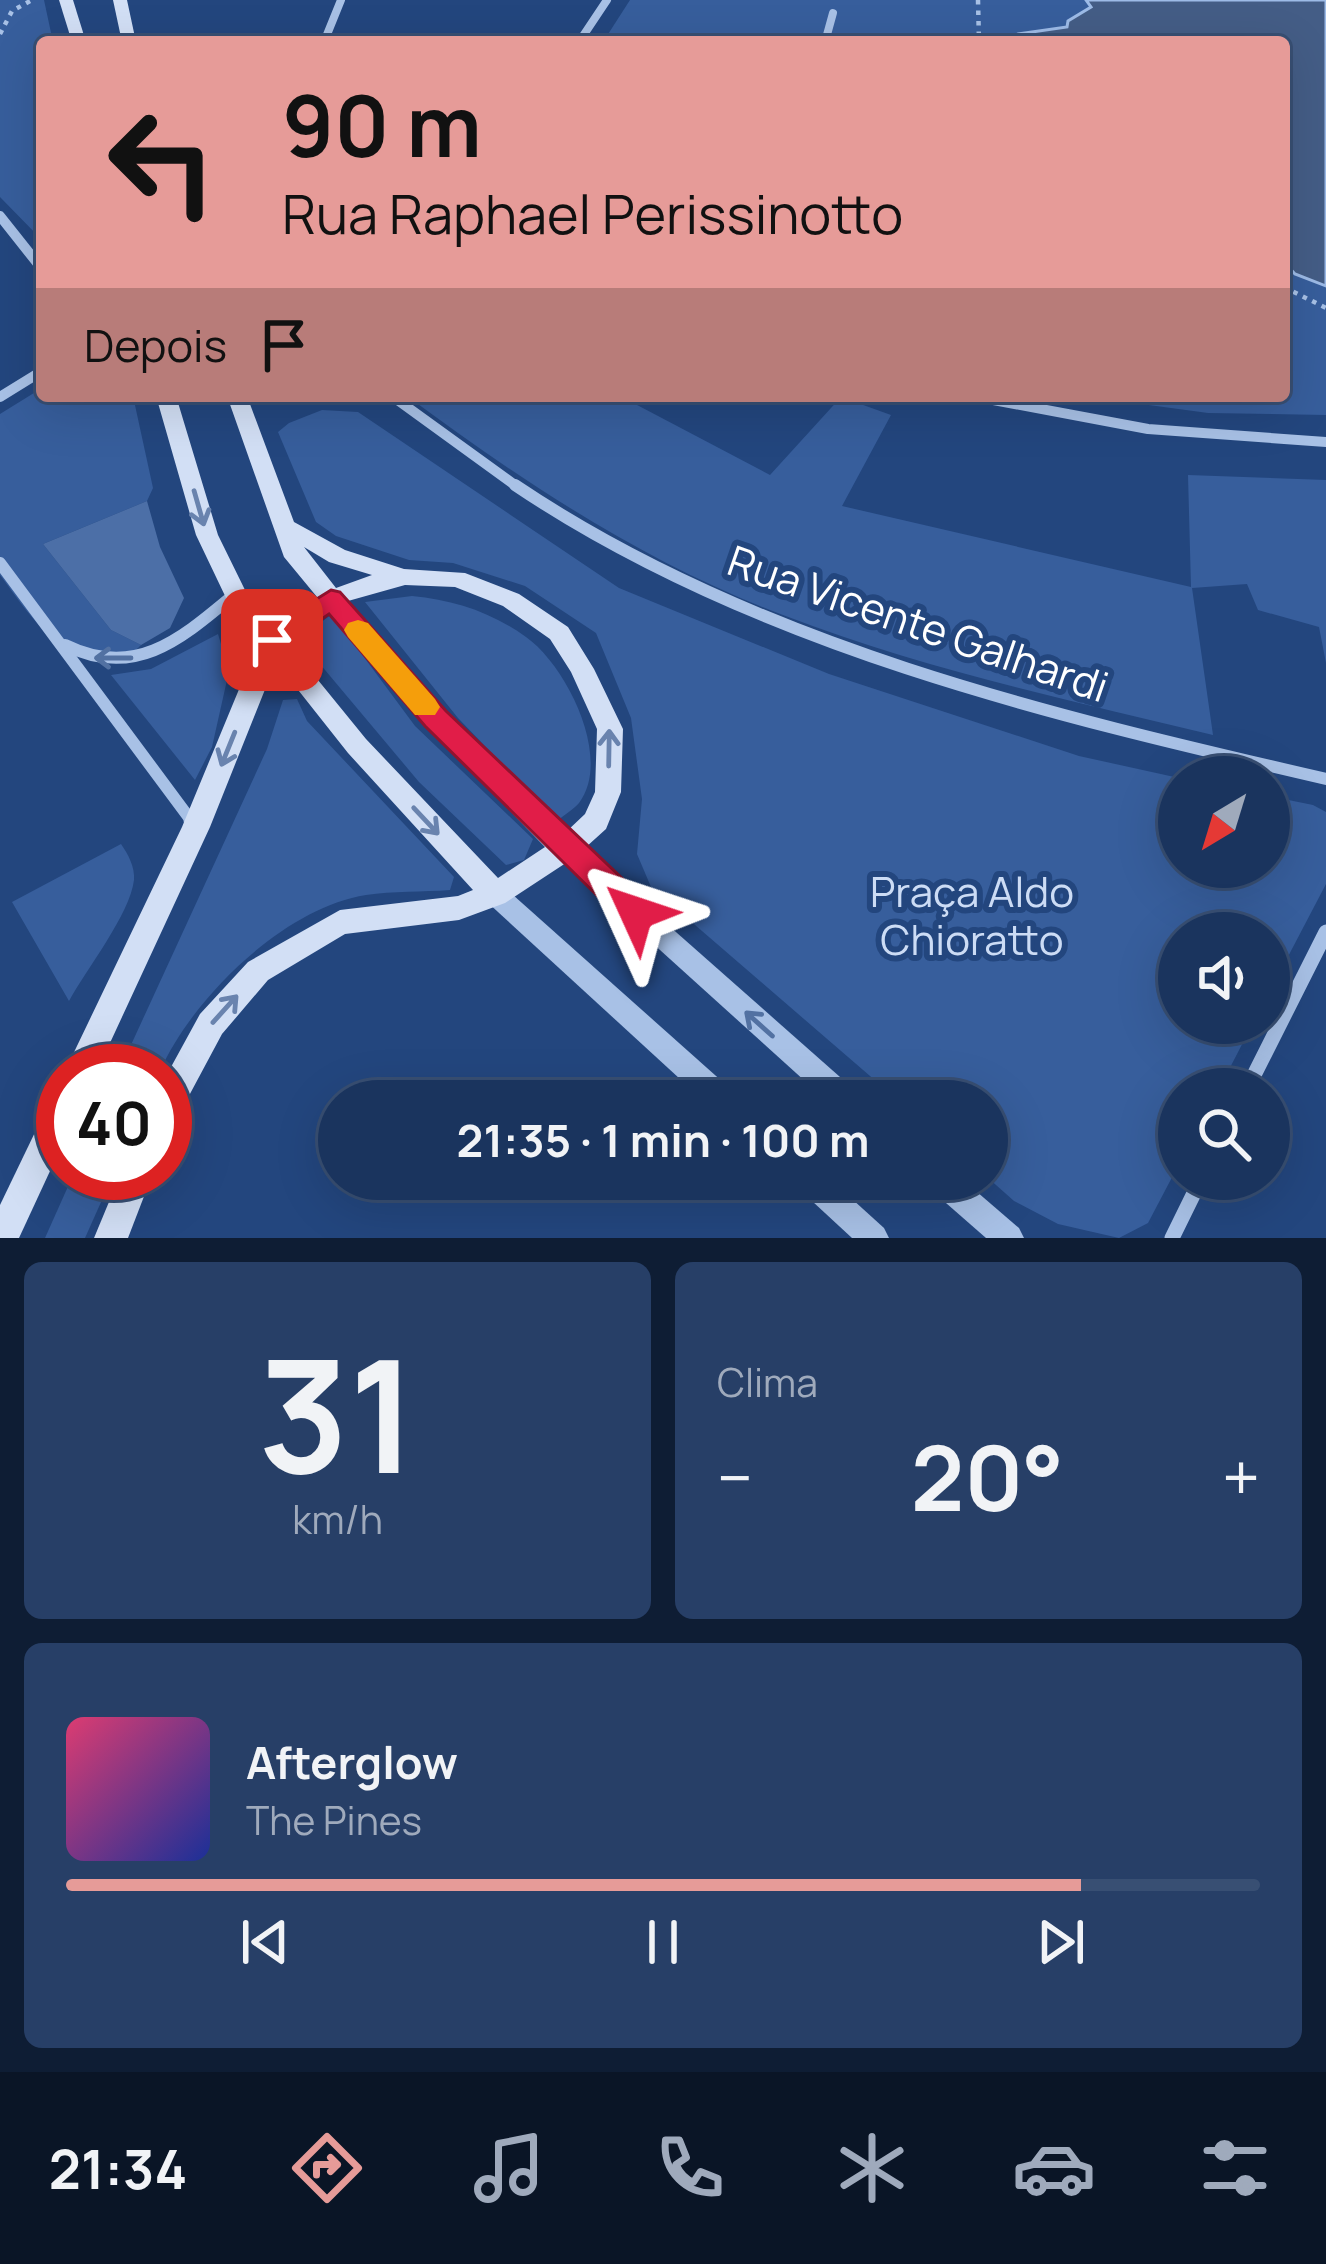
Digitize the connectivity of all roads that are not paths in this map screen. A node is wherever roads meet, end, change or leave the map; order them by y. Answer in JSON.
{"nodes":[{"id":1,"x":66,"y":0,"type":"edge"},
{"id":2,"x":120,"y":0,"type":"edge"},
{"id":3,"x":341,"y":0,"type":"edge"},
{"id":4,"x":607,"y":0,"type":"edge"},
{"id":5,"x":833,"y":13,"type":"dead end"},
{"id":6,"x":78,"y":36,"type":"edge"},
{"id":7,"x":128,"y":36,"type":"edge"},
{"id":8,"x":326,"y":36,"type":"edge"},
{"id":9,"x":583,"y":36,"type":"edge"},
{"id":10,"x":827,"y":36,"type":"edge"},
{"id":11,"x":0,"y":216,"type":"edge"},
{"id":12,"x":36,"y":261,"type":"edge"},
{"id":13,"x":36,"y":375,"type":"edge"},
{"id":14,"x":0,"y":397,"type":"edge"},
{"id":15,"x":168,"y":402,"type":"edge"},
{"id":16,"x":239,"y":402,"type":"edge"},
{"id":17,"x":400,"y":402,"type":"edge"},
{"id":18,"x":997,"y":402,"type":"edge"},
{"id":19,"x":1326,"y":442,"type":"edge"},
{"id":20,"x":284,"y":526,"type":"junction"},
{"id":21,"x":0,"y":563,"type":"edge"},
{"id":22,"x":405,"y":577,"type":"junction"},
{"id":23,"x":235,"y":594,"type":"junction"},
{"id":24,"x":331,"y":599,"type":"junction"},
{"id":25,"x":272,"y":640,"type":"junction"},
{"id":26,"x":59,"y":641,"type":"junction"},
{"id":27,"x":1326,"y":779,"type":"edge"},
{"id":28,"x":196,"y":827,"type":"junction"},
{"id":29,"x":565,"y":849,"type":"junction"},
{"id":30,"x":495,"y":894,"type":"junction"},
{"id":31,"x":1326,"y":932,"type":"edge"},
{"id":32,"x":94,"y":1044,"type":"edge"},
{"id":33,"x":192,"y":1059,"type":"edge"},
{"id":34,"x":1258,"y":1068,"type":"edge"},
{"id":35,"x":701,"y":1080,"type":"edge"},
{"id":36,"x":824,"y":1080,"type":"edge"},
{"id":37,"x":36,"y":1166,"type":"edge"},
{"id":38,"x":126,"y":1200,"type":"edge"},
{"id":39,"x":832,"y":1200,"type":"edge"},
{"id":40,"x":965,"y":1200,"type":"edge"},
{"id":41,"x":1191,"y":1200,"type":"edge"},
{"id":42,"x":2,"y":1238,"type":"edge"},
{"id":43,"x":111,"y":1238,"type":"edge"},
{"id":44,"x":874,"y":1238,"type":"edge"},
{"id":45,"x":1010,"y":1238,"type":"edge"},
{"id":46,"x":1172,"y":1238,"type":"edge"}],
"edges":[{"from":1,"to":6,"type":"main road"},
{"from":2,"to":7,"type":"main road"},
{"from":3,"to":8,"type":"street"},
{"from":4,"to":9,"type":"street"},
{"from":5,"to":10,"type":"street"},
{"from":11,"to":12,"type":"street"},
{"from":13,"to":14,"type":"street"},
{"from":15,"to":23,"type":"main road","one_way":true},
{"from":16,"to":20,"type":"main road"},
{"from":17,"to":27,"type":"street","name":"Rua Vicente Galhardi"},
{"from":18,"to":19,"type":"street"},
{"from":20,"to":22,"type":"main road"},
{"from":20,"to":24,"type":"main road"},
{"from":21,"to":26,"type":"street"},
{"from":22,"to":24,"type":"main road"},
{"from":29,"to":22,"type":"main road","one_way":true},
{"from":23,"to":25,"type":"main road"},
{"from":23,"to":26,"type":"street","one_way":true},
{"from":24,"to":25,"type":"main road"},
{"from":24,"to":29,"type":"main road"},
{"from":25,"to":28,"type":"main road","one_way":true},
{"from":25,"to":30,"type":"main road","one_way":true},
{"from":26,"to":28,"type":"street"},
{"from":28,"to":32,"type":"main road"},
{"from":29,"to":30,"type":"main road"},
{"from":36,"to":29,"type":"street","one_way":true},
{"from":33,"to":30,"type":"main road","one_way":true},
{"from":30,"to":35,"type":"street"},
{"from":31,"to":34,"type":"street"},
{"from":37,"to":42,"type":"main road"},
{"from":38,"to":43,"type":"main road"},
{"from":39,"to":44,"type":"street"},
{"from":40,"to":45,"type":"street"},
{"from":41,"to":46,"type":"street"}]}
